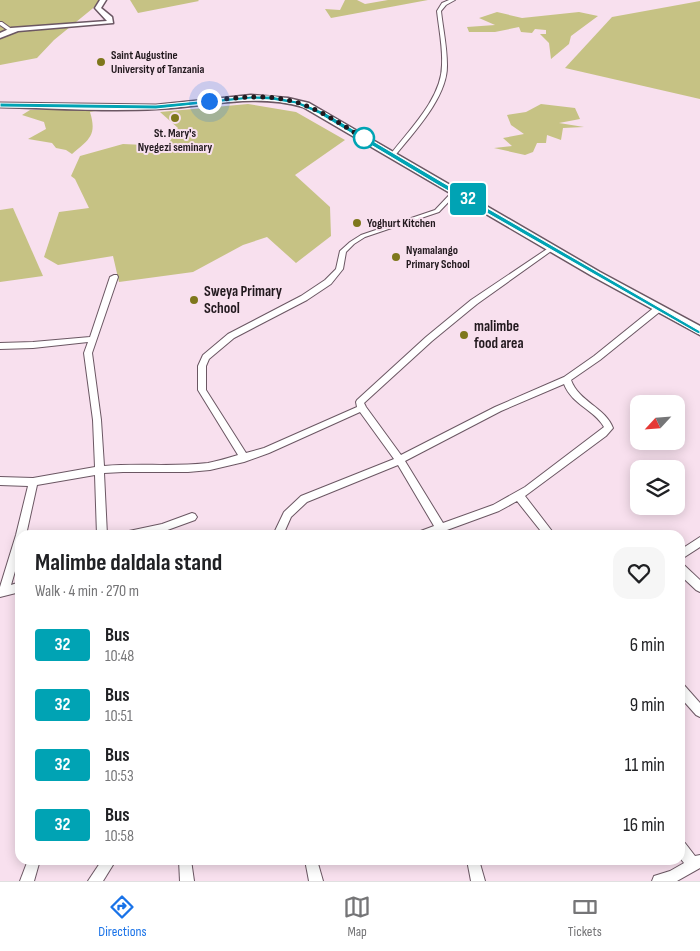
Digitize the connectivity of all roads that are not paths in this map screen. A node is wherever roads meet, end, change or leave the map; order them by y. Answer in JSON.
{"nodes":[{"id":1,"x":103,"y":0,"type":"edge"},
{"id":2,"x":453,"y":0,"type":"edge"},
{"id":3,"x":0,"y":23,"type":"edge"},
{"id":4,"x":11,"y":30,"type":"junction"},
{"id":5,"x":0,"y":36,"type":"edge"},
{"id":6,"x":0,"y":105,"type":"edge"},
{"id":7,"x":392,"y":156,"type":"junction"},
{"id":8,"x":455,"y":192,"type":"junction"},
{"id":9,"x":552,"y":248,"type":"junction"},
{"id":10,"x":114,"y":277,"type":"dead end"},
{"id":11,"x":659,"y":308,"type":"junction"},
{"id":12,"x":700,"y":331,"type":"edge"},
{"id":13,"x":92,"y":338,"type":"junction"},
{"id":14,"x":72,"y":341,"type":"junction"},
{"id":15,"x":0,"y":346,"type":"edge"},
{"id":16,"x":88,"y":353,"type":"junction"},
{"id":17,"x":567,"y":379,"type":"junction"},
{"id":18,"x":362,"y":408,"type":"junction"},
{"id":19,"x":244,"y":458,"type":"junction"},
{"id":20,"x":400,"y":460,"type":"junction"},
{"id":21,"x":100,"y":470,"type":"junction"},
{"id":22,"x":0,"y":481,"type":"edge"},
{"id":23,"x":33,"y":482,"type":"junction"},
{"id":24,"x":518,"y":495,"type":"junction"},
{"id":25,"x":192,"y":516,"type":"dead end"},
{"id":26,"x":21,"y":530,"type":"edge"},
{"id":27,"x":102,"y":530,"type":"edge"},
{"id":28,"x":153,"y":530,"type":"edge"},
{"id":29,"x":280,"y":530,"type":"edge"},
{"id":30,"x":443,"y":530,"type":"edge"},
{"id":31,"x":446,"y":530,"type":"edge"},
{"id":32,"x":546,"y":530,"type":"edge"},
{"id":33,"x":700,"y":541,"type":"edge"},
{"id":34,"x":15,"y":552,"type":"edge"},
{"id":35,"x":685,"y":552,"type":"edge"},
{"id":36,"x":685,"y":573,"type":"edge"},
{"id":37,"x":700,"y":587,"type":"edge"},
{"id":38,"x":15,"y":588,"type":"edge"},
{"id":39,"x":2,"y":592,"type":"edge"},
{"id":40,"x":685,"y":694,"type":"edge"},
{"id":41,"x":700,"y":711,"type":"edge"},
{"id":42,"x":685,"y":852,"type":"edge"},
{"id":43,"x":697,"y":863,"type":"edge"},
{"id":44,"x":32,"y":865,"type":"edge"},
{"id":45,"x":106,"y":865,"type":"edge"},
{"id":46,"x":185,"y":865,"type":"edge"},
{"id":47,"x":311,"y":865,"type":"edge"},
{"id":48,"x":474,"y":865,"type":"edge"},
{"id":49,"x":27,"y":881,"type":"edge"},
{"id":50,"x":95,"y":881,"type":"edge"},
{"id":51,"x":186,"y":881,"type":"edge"},
{"id":52,"x":316,"y":881,"type":"edge"},
{"id":53,"x":478,"y":881,"type":"edge"},
{"id":54,"x":659,"y":881,"type":"edge"}],
"edges":[{"from":1,"to":4,"type":"main road"},
{"from":2,"to":7,"type":"street"},
{"from":3,"to":4,"type":"street"},
{"from":4,"to":5,"type":"main road"},
{"from":6,"to":7,"type":"main road"},
{"from":7,"to":8,"type":"main road"},
{"from":8,"to":9,"type":"main road"},
{"from":8,"to":19,"type":"street"},
{"from":9,"to":11,"type":"main road"},
{"from":9,"to":18,"type":"street"},
{"from":10,"to":13,"type":"street"},
{"from":11,"to":12,"type":"main road"},
{"from":11,"to":17,"type":"street"},
{"from":13,"to":14,"type":"street"},
{"from":13,"to":16,"type":"street"},
{"from":14,"to":15,"type":"street"},
{"from":14,"to":16,"type":"street"},
{"from":16,"to":21,"type":"street"},
{"from":17,"to":20,"type":"street"},
{"from":17,"to":24,"type":"street"},
{"from":18,"to":19,"type":"street"},
{"from":18,"to":20,"type":"street"},
{"from":19,"to":21,"type":"street"},
{"from":20,"to":29,"type":"street"},
{"from":20,"to":30,"type":"street"},
{"from":21,"to":23,"type":"street"},
{"from":21,"to":27,"type":"street"},
{"from":22,"to":23,"type":"street"},
{"from":23,"to":26,"type":"street"},
{"from":24,"to":31,"type":"street"},
{"from":24,"to":32,"type":"street"},
{"from":25,"to":28,"type":"street"},
{"from":33,"to":35,"type":"street"},
{"from":34,"to":39,"type":"street"},
{"from":36,"to":37,"type":"street"},
{"from":38,"to":39,"type":"street"},
{"from":40,"to":41,"type":"street"},
{"from":42,"to":43,"type":"street"},
{"from":43,"to":54,"type":"street"},
{"from":44,"to":49,"type":"street"},
{"from":45,"to":50,"type":"street"},
{"from":46,"to":51,"type":"street"},
{"from":47,"to":52,"type":"street"},
{"from":48,"to":53,"type":"street"}]}
